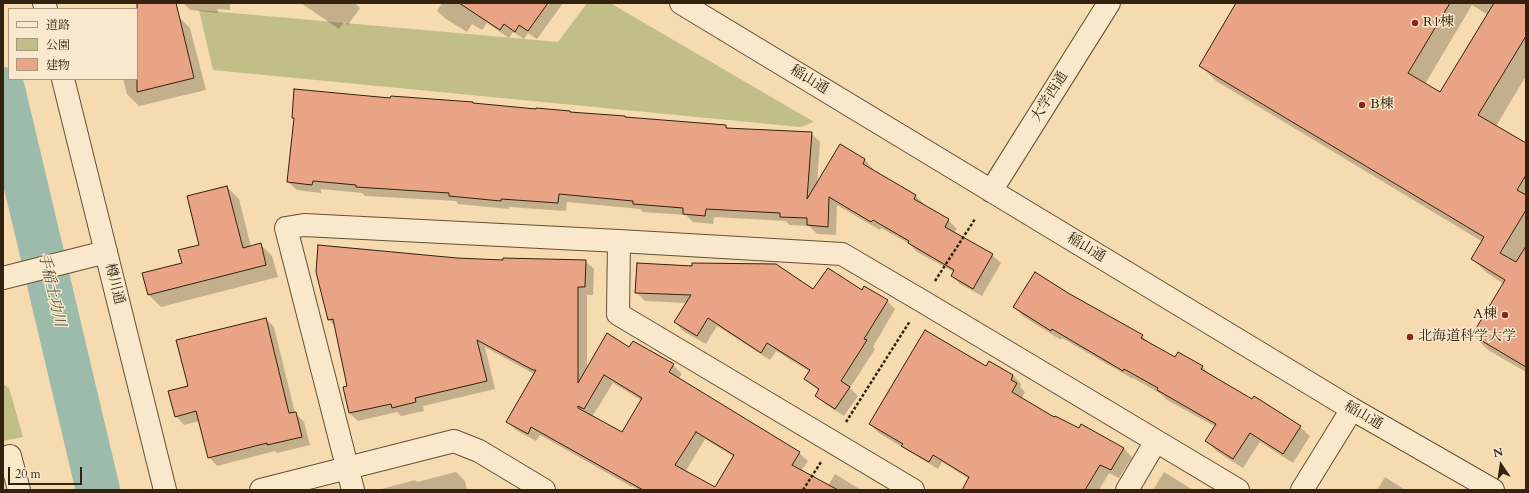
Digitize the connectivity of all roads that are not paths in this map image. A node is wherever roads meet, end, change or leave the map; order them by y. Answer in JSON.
{"nodes":[{"id":1,"x":681,"y":3,"type":"edge"},
{"id":2,"x":1109,"y":3,"type":"edge"},
{"id":3,"x":63,"y":80,"type":"edge"},
{"id":4,"x":991,"y":191,"type":"junction"},
{"id":5,"x":619,"y":241,"type":"junction"},
{"id":6,"x":106,"y":252,"type":"junction"},
{"id":7,"x":8,"y":277,"type":"edge"},
{"id":8,"x":1352,"y":409,"type":"junction"},
{"id":9,"x":1156,"y":441,"type":"junction"},
{"id":10,"x":3,"y":458,"type":"edge"},
{"id":11,"x":348,"y":468,"type":"junction"},
{"id":12,"x":19,"y":490,"type":"edge"},
{"id":13,"x":165,"y":490,"type":"edge"},
{"id":14,"x":261,"y":490,"type":"edge"},
{"id":15,"x":353,"y":490,"type":"edge"},
{"id":16,"x":544,"y":490,"type":"edge"},
{"id":17,"x":913,"y":490,"type":"edge"},
{"id":18,"x":1127,"y":490,"type":"edge"},
{"id":19,"x":1238,"y":490,"type":"edge"},
{"id":20,"x":1302,"y":490,"type":"edge"},
{"id":21,"x":1493,"y":490,"type":"edge"}],
"edges":[{"from":1,"to":4,"type":"street","name":"稲山通"},
{"from":2,"to":4,"type":"street","name":"大学西通"},
{"from":3,"to":6,"type":"street","name":"樽川通"},
{"from":4,"to":8,"type":"street","name":"稲山通"},
{"from":5,"to":9,"type":"street"},
{"from":5,"to":11,"type":"street"},
{"from":5,"to":17,"type":"street"},
{"from":6,"to":7,"type":"street"},
{"from":6,"to":13,"type":"street","name":"樽川通"},
{"from":8,"to":20,"type":"street"},
{"from":8,"to":21,"type":"street","name":"稲山通"},
{"from":9,"to":18,"type":"street"},
{"from":9,"to":19,"type":"street"},
{"from":10,"to":12,"type":"street"},
{"from":11,"to":14,"type":"street"},
{"from":11,"to":15,"type":"street"},
{"from":11,"to":16,"type":"street"}]}
